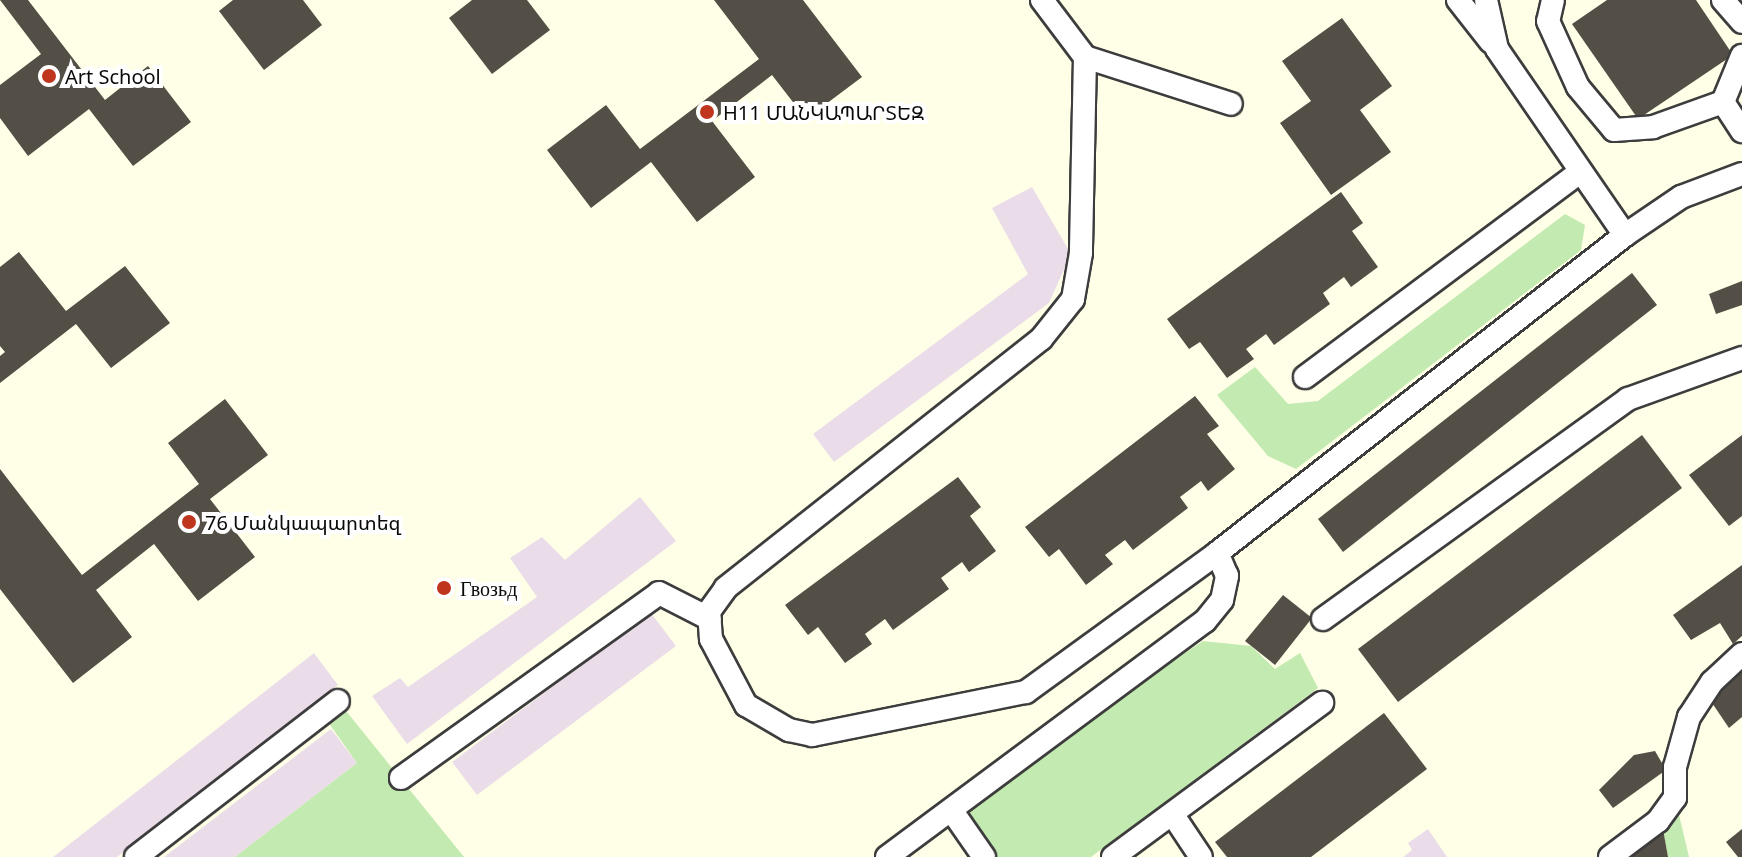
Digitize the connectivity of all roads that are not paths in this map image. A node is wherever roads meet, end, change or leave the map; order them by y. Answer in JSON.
{"nodes":[{"id":1,"x":1042,"y":0,"type":"edge"},
{"id":2,"x":1458,"y":0,"type":"edge"},
{"id":3,"x":1486,"y":0,"type":"edge"},
{"id":4,"x":1553,"y":0,"type":"edge"},
{"id":5,"x":1723,"y":0,"type":"edge"},
{"id":6,"x":1742,"y":22,"type":"edge"},
{"id":7,"x":1497,"y":49,"type":"junction"},
{"id":8,"x":1742,"y":56,"type":"edge"},
{"id":9,"x":1085,"y":57,"type":"junction"},
{"id":10,"x":1723,"y":102,"type":"junction"},
{"id":11,"x":1231,"y":104,"type":"dead end"},
{"id":12,"x":1742,"y":131,"type":"edge"},
{"id":13,"x":1579,"y":173,"type":"junction"},
{"id":14,"x":1742,"y":174,"type":"edge"},
{"id":15,"x":1625,"y":235,"type":"junction"},
{"id":16,"x":1742,"y":358,"type":"edge"},
{"id":17,"x":1305,"y":377,"type":"dead end"},
{"id":18,"x":1217,"y":553,"type":"junction"},
{"id":19,"x":710,"y":619,"type":"junction"},
{"id":20,"x":1323,"y":619,"type":"dead end"},
{"id":21,"x":1742,"y":654,"type":"edge"},
{"id":22,"x":338,"y":701,"type":"dead end"},
{"id":23,"x":1322,"y":703,"type":"dead end"},
{"id":24,"x":401,"y":778,"type":"dead end"},
{"id":25,"x":952,"y":811,"type":"junction"},
{"id":26,"x":1173,"y":815,"type":"junction"},
{"id":27,"x":136,"y":857,"type":"edge"},
{"id":28,"x":887,"y":857,"type":"edge"},
{"id":29,"x":984,"y":857,"type":"edge"},
{"id":30,"x":1113,"y":857,"type":"edge"},
{"id":31,"x":1201,"y":857,"type":"edge"},
{"id":32,"x":1610,"y":857,"type":"edge"}],
"edges":[{"from":1,"to":9,"type":"lane"},
{"from":2,"to":7,"type":"lane"},
{"from":3,"to":7,"type":"lane"},
{"from":4,"to":10,"type":"lane"},
{"from":5,"to":6,"type":"lane"},
{"from":7,"to":13,"type":"lane"},
{"from":8,"to":10,"type":"lane"},
{"from":9,"to":11,"type":"lane"},
{"from":9,"to":19,"type":"lane"},
{"from":10,"to":12,"type":"lane"},
{"from":13,"to":15,"type":"lane"},
{"from":13,"to":17,"type":"lane"},
{"from":14,"to":15,"type":"lane"},
{"from":15,"to":18,"type":"lane"},
{"from":16,"to":20,"type":"lane"},
{"from":18,"to":19,"type":"lane"},
{"from":18,"to":25,"type":"lane"},
{"from":19,"to":24,"type":"lane"},
{"from":21,"to":32,"type":"lane"},
{"from":22,"to":27,"type":"lane"},
{"from":23,"to":26,"type":"lane"},
{"from":25,"to":28,"type":"lane"},
{"from":25,"to":29,"type":"lane"},
{"from":26,"to":30,"type":"lane"},
{"from":26,"to":31,"type":"lane"}]}
